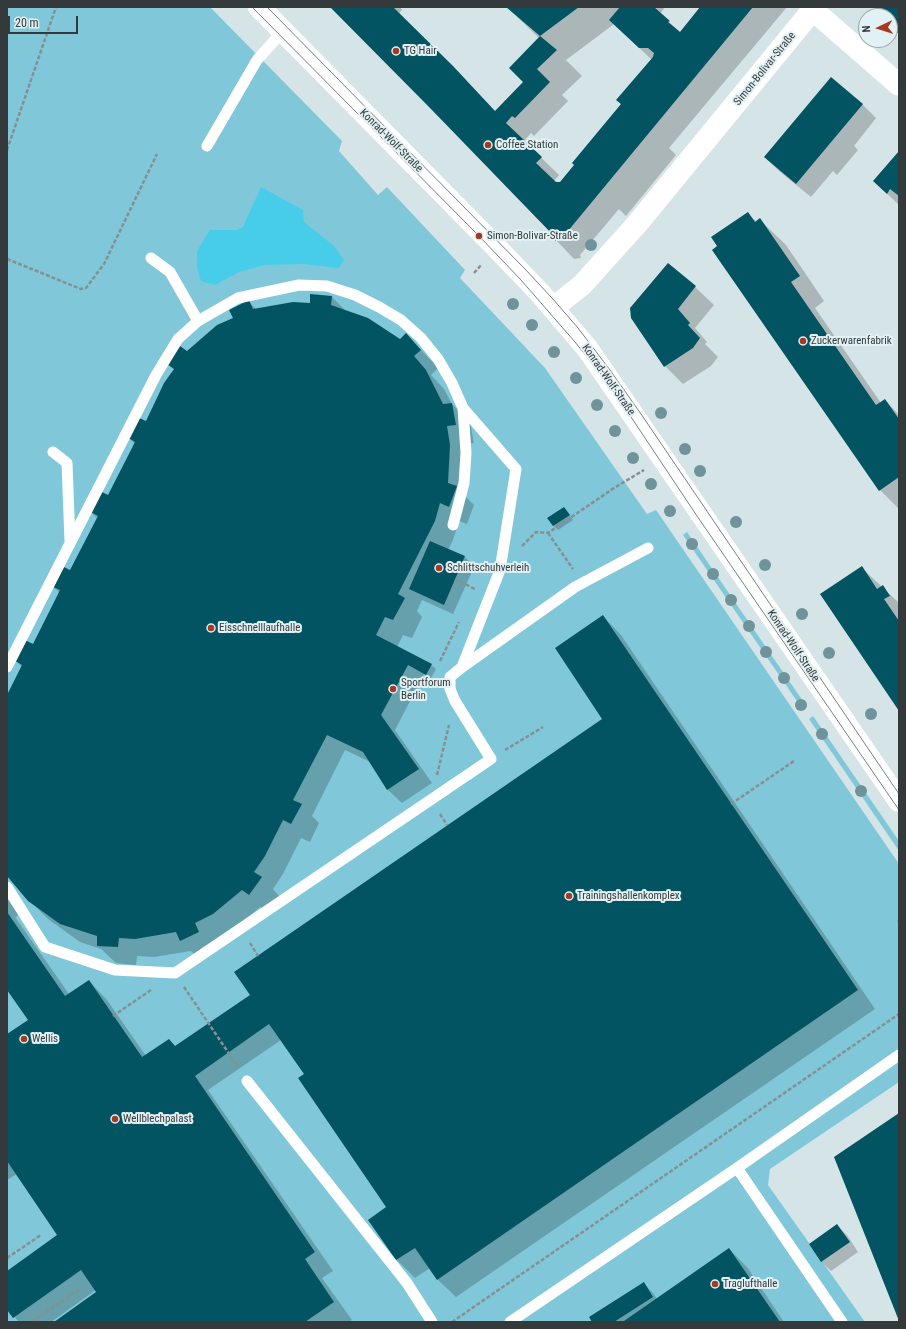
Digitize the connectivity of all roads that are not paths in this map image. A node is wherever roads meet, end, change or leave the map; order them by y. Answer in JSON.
{"nodes":[{"id":1,"x":258,"y":7,"type":"edge"},
{"id":2,"x":814,"y":8,"type":"edge"},
{"id":3,"x":282,"y":31,"type":"junction"},
{"id":4,"x":899,"y":85,"type":"edge"},
{"id":5,"x":207,"y":146,"type":"dead end"},
{"id":6,"x":151,"y":258,"type":"dead end"},
{"id":7,"x":553,"y":308,"type":"junction"},
{"id":8,"x":198,"y":321,"type":"junction"},
{"id":9,"x":462,"y":408,"type":"junction"},
{"id":10,"x":53,"y":452,"type":"dead end"},
{"id":11,"x":453,"y":525,"type":"dead end"},
{"id":12,"x":70,"y":544,"type":"junction"},
{"id":13,"x":648,"y":548,"type":"dead end"},
{"id":14,"x":7,"y":667,"type":"edge"},
{"id":15,"x":461,"y":668,"type":"junction"},
{"id":16,"x":899,"y":801,"type":"edge"},
{"id":17,"x":7,"y":887,"type":"edge"},
{"id":18,"x":899,"y":1055,"type":"edge"},
{"id":19,"x":247,"y":1081,"type":"road end"},
{"id":20,"x":737,"y":1168,"type":"junction"},
{"id":21,"x":432,"y":1322,"type":"edge"},
{"id":22,"x":510,"y":1322,"type":"edge"},
{"id":23,"x":842,"y":1322,"type":"edge"}],
"edges":[{"from":1,"to":3,"type":"main road","name":"Konrad-Wolf-Straße"},
{"from":2,"to":4,"type":"main road"},
{"from":2,"to":7,"type":"main road","name":"Simon-Bolivar-Straße"},
{"from":3,"to":5,"type":"lane"},
{"from":3,"to":7,"type":"main road","name":"Konrad-Wolf-Straße"},
{"from":6,"to":8,"type":"lane"},
{"from":7,"to":16,"type":"main road","name":"Konrad-Wolf-Straße"},
{"from":8,"to":9,"type":"lane"},
{"from":8,"to":12,"type":"lane"},
{"from":9,"to":11,"type":"lane"},
{"from":9,"to":15,"type":"lane"},
{"from":10,"to":12,"type":"lane"},
{"from":12,"to":14,"type":"lane"},
{"from":13,"to":15,"type":"lane"},
{"from":15,"to":17,"type":"lane"},
{"from":18,"to":20,"type":"lane"},
{"from":19,"to":21,"type":"lane"},
{"from":20,"to":22,"type":"lane"},
{"from":20,"to":23,"type":"lane"}]}
